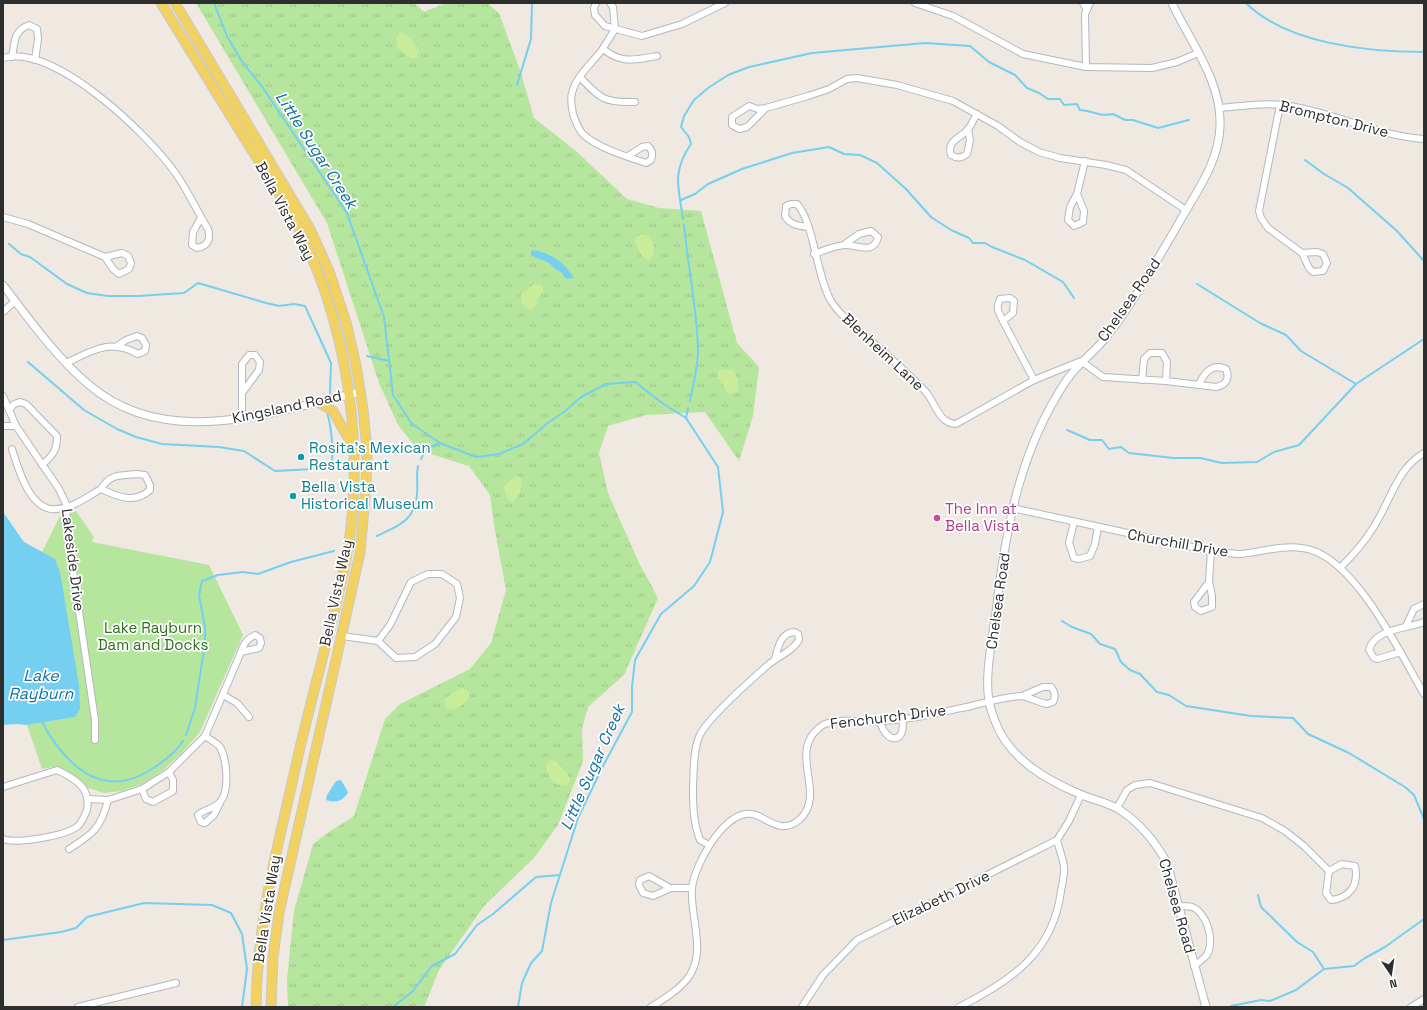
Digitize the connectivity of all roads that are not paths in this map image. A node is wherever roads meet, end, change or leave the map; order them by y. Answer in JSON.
{"nodes":[{"id":1,"x":160,"y":3,"type":"edge"},
{"id":2,"x":176,"y":3,"type":"edge"},
{"id":3,"x":596,"y":3,"type":"edge"},
{"id":4,"x":610,"y":3,"type":"edge"},
{"id":5,"x":725,"y":3,"type":"edge"},
{"id":6,"x":915,"y":3,"type":"edge"},
{"id":7,"x":1082,"y":3,"type":"edge"},
{"id":8,"x":1090,"y":3,"type":"edge"},
{"id":9,"x":1172,"y":3,"type":"edge"},
{"id":10,"x":1086,"y":10,"type":"junction"},
{"id":11,"x":615,"y":29,"type":"junction"},
{"id":12,"x":603,"y":49,"type":"junction"},
{"id":13,"x":1198,"y":53,"type":"junction"},
{"id":14,"x":657,"y":56,"type":"dead end"},
{"id":15,"x":12,"y":57,"type":"junction"},
{"id":16,"x":3,"y":58,"type":"edge"},
{"id":17,"x":35,"y":60,"type":"junction"},
{"id":18,"x":1086,"y":67,"type":"junction"},
{"id":19,"x":580,"y":77,"type":"junction"},
{"id":20,"x":635,"y":102,"type":"dead end"},
{"id":21,"x":1280,"y":105,"type":"junction"},
{"id":22,"x":766,"y":108,"type":"junction"},
{"id":23,"x":1219,"y":108,"type":"junction"},
{"id":24,"x":976,"y":114,"type":"junction"},
{"id":25,"x":968,"y":129,"type":"junction"},
{"id":26,"x":1424,"y":139,"type":"edge"},
{"id":27,"x":628,"y":156,"type":"dead end"},
{"id":28,"x":1085,"y":161,"type":"junction"},
{"id":29,"x":1077,"y":194,"type":"junction"},
{"id":30,"x":1186,"y":210,"type":"junction"},
{"id":31,"x":3,"y":216,"type":"edge"},
{"id":32,"x":201,"y":218,"type":"junction"},
{"id":33,"x":808,"y":227,"type":"dead end"},
{"id":34,"x":845,"y":244,"type":"junction"},
{"id":35,"x":1302,"y":253,"type":"dead end"},
{"id":36,"x":814,"y":254,"type":"junction"},
{"id":37,"x":105,"y":257,"type":"dead end"},
{"id":38,"x":3,"y":285,"type":"edge"},
{"id":39,"x":15,"y":301,"type":"junction"},
{"id":40,"x":3,"y":312,"type":"edge"},
{"id":41,"x":1003,"y":321,"type":"dead end"},
{"id":42,"x":117,"y":346,"type":"dead end"},
{"id":43,"x":1081,"y":361,"type":"junction"},
{"id":44,"x":66,"y":363,"type":"junction"},
{"id":45,"x":1034,"y":380,"type":"junction"},
{"id":46,"x":1142,"y":380,"type":"junction"},
{"id":47,"x":1166,"y":381,"type":"junction"},
{"id":48,"x":1199,"y":384,"type":"junction"},
{"id":49,"x":361,"y":392,"type":"junction"},
{"id":50,"x":242,"y":393,"type":"junction"},
{"id":51,"x":349,"y":395,"type":"junction"},
{"id":52,"x":3,"y":396,"type":"edge"},
{"id":53,"x":318,"y":402,"type":"junction"},
{"id":54,"x":9,"y":410,"type":"junction"},
{"id":55,"x":242,"y":419,"type":"junction"},
{"id":56,"x":3,"y":426,"type":"edge"},
{"id":57,"x":16,"y":426,"type":"junction"},
{"id":58,"x":353,"y":446,"type":"junction"},
{"id":59,"x":12,"y":449,"type":"dead end"},
{"id":60,"x":1422,"y":454,"type":"edge"},
{"id":61,"x":1424,"y":461,"type":"edge"},
{"id":62,"x":42,"y":465,"type":"junction"},
{"id":63,"x":101,"y":489,"type":"junction"},
{"id":64,"x":67,"y":506,"type":"junction"},
{"id":65,"x":1012,"y":508,"type":"junction"},
{"id":66,"x":1074,"y":522,"type":"junction"},
{"id":67,"x":1098,"y":527,"type":"junction"},
{"id":68,"x":1211,"y":551,"type":"junction"},
{"id":69,"x":1340,"y":568,"type":"junction"},
{"id":70,"x":1209,"y":582,"type":"dead end"},
{"id":71,"x":1424,"y":604,"type":"edge"},
{"id":72,"x":1424,"y":622,"type":"edge"},
{"id":73,"x":1406,"y":626,"type":"junction"},
{"id":74,"x":1388,"y":632,"type":"junction"},
{"id":75,"x":342,"y":636,"type":"junction"},
{"id":76,"x":378,"y":641,"type":"junction"},
{"id":77,"x":242,"y":652,"type":"dead end"},
{"id":78,"x":1401,"y":652,"type":"junction"},
{"id":79,"x":775,"y":659,"type":"junction"},
{"id":80,"x":1424,"y":694,"type":"edge"},
{"id":81,"x":223,"y":695,"type":"junction"},
{"id":82,"x":1022,"y":696,"type":"junction"},
{"id":83,"x":989,"y":702,"type":"junction"},
{"id":84,"x":249,"y":717,"type":"dead end"},
{"id":85,"x":902,"y":718,"type":"junction"},
{"id":86,"x":880,"y":721,"type":"junction"},
{"id":87,"x":205,"y":736,"type":"junction"},
{"id":88,"x":96,"y":740,"type":"dead end"},
{"id":89,"x":169,"y":772,"type":"junction"},
{"id":90,"x":3,"y":787,"type":"edge"},
{"id":91,"x":142,"y":789,"type":"junction"},
{"id":92,"x":1081,"y":795,"type":"junction"},
{"id":93,"x":89,"y":799,"type":"junction"},
{"id":94,"x":108,"y":800,"type":"junction"},
{"id":95,"x":220,"y":803,"type":"dead end"},
{"id":96,"x":1117,"y":808,"type":"junction"},
{"id":97,"x":3,"y":839,"type":"edge"},
{"id":98,"x":1057,"y":840,"type":"junction"},
{"id":99,"x":710,"y":845,"type":"junction"},
{"id":100,"x":69,"y":849,"type":"dead end"},
{"id":101,"x":1329,"y":871,"type":"junction"},
{"id":102,"x":671,"y":888,"type":"junction"},
{"id":103,"x":692,"y":888,"type":"junction"},
{"id":104,"x":1179,"y":906,"type":"junction"},
{"id":105,"x":1194,"y":966,"type":"junction"},
{"id":106,"x":176,"y":983,"type":"dead end"},
{"id":107,"x":1424,"y":999,"type":"edge"},
{"id":108,"x":78,"y":1007,"type":"edge"},
{"id":109,"x":256,"y":1007,"type":"edge"},
{"id":110,"x":271,"y":1007,"type":"edge"},
{"id":111,"x":651,"y":1007,"type":"edge"},
{"id":112,"x":802,"y":1007,"type":"edge"},
{"id":113,"x":959,"y":1007,"type":"edge"},
{"id":114,"x":1206,"y":1007,"type":"edge"},
{"id":115,"x":1411,"y":1007,"type":"edge"}],
"edges":[{"from":1,"to":51,"type":"main road","name":"Bella Vista Way"},
{"from":2,"to":49,"type":"main road","name":"Bella Vista Way"},
{"from":3,"to":11,"type":"street"},
{"from":4,"to":11,"type":"street"},
{"from":5,"to":11,"type":"street"},
{"from":6,"to":18,"type":"street"},
{"from":7,"to":10,"type":"street"},
{"from":8,"to":10,"type":"street"},
{"from":9,"to":13,"type":"street","name":"Chelsea Road"},
{"from":10,"to":18,"type":"street"},
{"from":11,"to":12,"type":"street"},
{"from":12,"to":14,"type":"street"},
{"from":12,"to":19,"type":"street"},
{"from":13,"to":18,"type":"street"},
{"from":13,"to":23,"type":"street","name":"Chelsea Road"},
{"from":15,"to":16,"type":"street"},
{"from":15,"to":17,"type":"street"},
{"from":15,"to":17,"type":"street"},
{"from":17,"to":32,"type":"street"},
{"from":19,"to":20,"type":"street"},
{"from":19,"to":27,"type":"street"},
{"from":21,"to":23,"type":"street","name":"Brompton Drive"},
{"from":21,"to":26,"type":"street","name":"Brompton Drive"},
{"from":21,"to":35,"type":"street"},
{"from":22,"to":22,"type":"street"},
{"from":22,"to":24,"type":"street"},
{"from":23,"to":30,"type":"street","name":"Chelsea Road"},
{"from":24,"to":25,"type":"street"},
{"from":24,"to":28,"type":"street"},
{"from":25,"to":25,"type":"street"},
{"from":28,"to":29,"type":"street"},
{"from":28,"to":30,"type":"street"},
{"from":29,"to":29,"type":"street"},
{"from":30,"to":43,"type":"street","name":"Chelsea Road"},
{"from":31,"to":37,"type":"street"},
{"from":32,"to":32,"type":"street"},
{"from":33,"to":36,"type":"street","name":"Blenheim Lane"},
{"from":34,"to":34,"type":"street"},
{"from":34,"to":36,"type":"street"},
{"from":36,"to":45,"type":"street","name":"Blenheim Lane"},
{"from":38,"to":39,"type":"street","name":"Kingsland Road"},
{"from":39,"to":40,"type":"street"},
{"from":39,"to":44,"type":"street","name":"Kingsland Road"},
{"from":41,"to":45,"type":"street"},
{"from":42,"to":44,"type":"street"},
{"from":43,"to":45,"type":"street","name":"Blenheim Lane"},
{"from":43,"to":46,"type":"street"},
{"from":43,"to":65,"type":"street","name":"Chelsea Road"},
{"from":44,"to":55,"type":"street","name":"Kingsland Road"},
{"from":46,"to":47,"type":"street"},
{"from":46,"to":47,"type":"street"},
{"from":47,"to":48,"type":"street"},
{"from":48,"to":48,"type":"street"},
{"from":49,"to":51,"type":"street","name":"Kingsland Road"},
{"from":49,"to":75,"type":"main road","name":"Bella Vista Way"},
{"from":50,"to":50,"type":"street"},
{"from":50,"to":55,"type":"street"},
{"from":51,"to":53,"type":"street","name":"Kingsland Road"},
{"from":51,"to":58,"type":"main road","name":"Bella Vista Way"},
{"from":52,"to":54,"type":"street","name":"Lakeside Drive"},
{"from":53,"to":55,"type":"street","name":"Kingsland Road"},
{"from":53,"to":58,"type":"main road"},
{"from":54,"to":57,"type":"street","name":"Lakeside Drive"},
{"from":54,"to":62,"type":"street"},
{"from":56,"to":57,"type":"street"},
{"from":57,"to":62,"type":"street","name":"Lakeside Drive"},
{"from":58,"to":109,"type":"main road","name":"Bella Vista Way"},
{"from":59,"to":64,"type":"street"},
{"from":60,"to":61,"type":"street"},
{"from":60,"to":69,"type":"street"},
{"from":62,"to":64,"type":"street","name":"Lakeside Drive"},
{"from":63,"to":63,"type":"street"},
{"from":63,"to":64,"type":"street"},
{"from":64,"to":88,"type":"street","name":"Lakeside Drive"},
{"from":65,"to":66,"type":"street","name":"Churchill Drive"},
{"from":65,"to":83,"type":"street","name":"Chelsea Road"},
{"from":66,"to":67,"type":"street","name":"Churchill Drive"},
{"from":66,"to":67,"type":"street"},
{"from":67,"to":68,"type":"street","name":"Churchill Drive"},
{"from":68,"to":69,"type":"street","name":"Churchill Drive"},
{"from":68,"to":70,"type":"street"},
{"from":69,"to":74,"type":"street","name":"Churchill Drive"},
{"from":71,"to":73,"type":"street"},
{"from":72,"to":73,"type":"street"},
{"from":73,"to":74,"type":"street"},
{"from":74,"to":78,"type":"street","name":"Churchill Drive"},
{"from":74,"to":78,"type":"street"},
{"from":75,"to":76,"type":"street"},
{"from":75,"to":110,"type":"main road","name":"Bella Vista Way"},
{"from":76,"to":76,"type":"street"},
{"from":77,"to":81,"type":"street"},
{"from":78,"to":80,"type":"street","name":"Churchill Drive"},
{"from":79,"to":79,"type":"street"},
{"from":79,"to":99,"type":"street"},
{"from":81,"to":84,"type":"street"},
{"from":81,"to":87,"type":"street"},
{"from":82,"to":82,"type":"street","name":"Fenchurch Drive"},
{"from":82,"to":83,"type":"street","name":"Fenchurch Drive"},
{"from":83,"to":85,"type":"street","name":"Fenchurch Drive"},
{"from":83,"to":92,"type":"street","name":"Chelsea Road"},
{"from":85,"to":86,"type":"street","name":"Fenchurch Drive"},
{"from":85,"to":86,"type":"street"},
{"from":86,"to":99,"type":"street","name":"Fenchurch Drive"},
{"from":87,"to":89,"type":"street"},
{"from":87,"to":95,"type":"street"},
{"from":89,"to":91,"type":"street"},
{"from":89,"to":91,"type":"street"},
{"from":90,"to":93,"type":"street"},
{"from":91,"to":94,"type":"street"},
{"from":92,"to":96,"type":"street","name":"Chelsea Road"},
{"from":92,"to":98,"type":"street"},
{"from":93,"to":94,"type":"street"},
{"from":93,"to":97,"type":"street"},
{"from":94,"to":100,"type":"street"},
{"from":96,"to":101,"type":"street"},
{"from":96,"to":104,"type":"street","name":"Chelsea Road"},
{"from":98,"to":112,"type":"street","name":"Elizabeth Drive"},
{"from":98,"to":113,"type":"street"},
{"from":99,"to":103,"type":"street","name":"Fenchurch Drive"},
{"from":101,"to":101,"type":"street"},
{"from":102,"to":102,"type":"street"},
{"from":102,"to":103,"type":"street"},
{"from":103,"to":111,"type":"street","name":"Fenchurch Drive"},
{"from":104,"to":105,"type":"street","name":"Chelsea Road"},
{"from":104,"to":105,"type":"street"},
{"from":105,"to":114,"type":"street","name":"Chelsea Road"},
{"from":106,"to":108,"type":"street"},
{"from":107,"to":115,"type":"street"}]}
